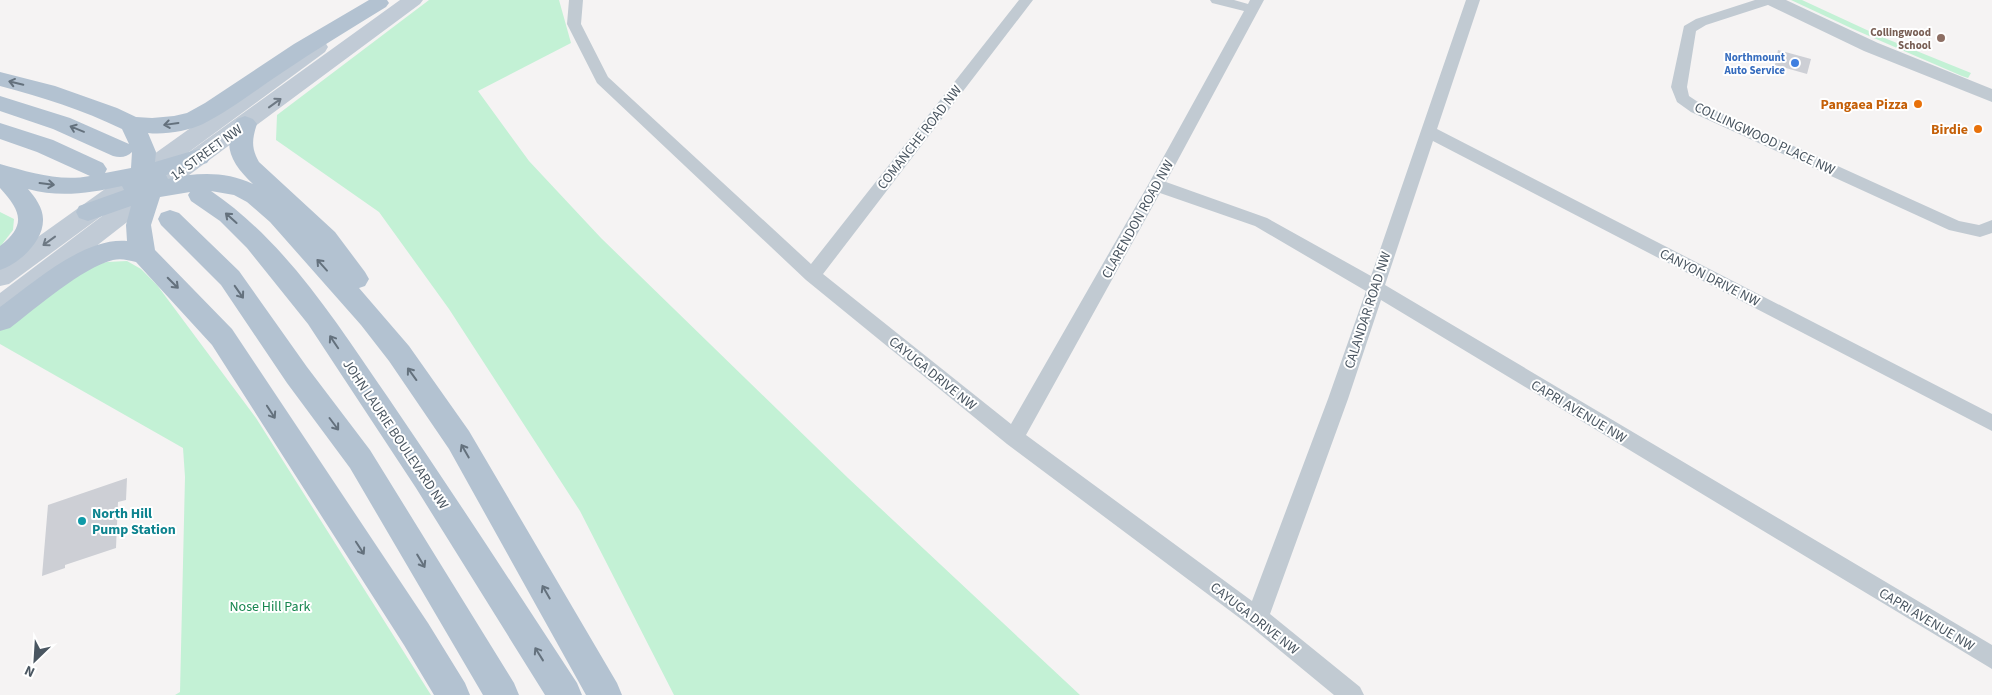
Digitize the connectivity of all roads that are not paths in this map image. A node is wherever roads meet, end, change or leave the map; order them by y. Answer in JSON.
{"nodes":[{"id":1,"x":413,"y":0,"type":"edge"},
{"id":2,"x":576,"y":0,"type":"edge"},
{"id":3,"x":1026,"y":0,"type":"edge"},
{"id":4,"x":1217,"y":0,"type":"edge"},
{"id":5,"x":1473,"y":0,"type":"edge"},
{"id":6,"x":1769,"y":0,"type":"edge"},
{"id":7,"x":1772,"y":0,"type":"edge"},
{"id":8,"x":381,"y":2,"type":"edge"},
{"id":9,"x":1255,"y":4,"type":"edge"},
{"id":10,"x":0,"y":79,"type":"edge"},
{"id":11,"x":1992,"y":96,"type":"edge"},
{"id":12,"x":0,"y":103,"type":"edge"},
{"id":13,"x":132,"y":124,"type":"junction"},
{"id":14,"x":245,"y":124,"type":"junction"},
{"id":15,"x":1428,"y":131,"type":"junction"},
{"id":16,"x":0,"y":132,"type":"edge"},
{"id":17,"x":121,"y":150,"type":"dead end"},
{"id":18,"x":199,"y":157,"type":"joint"},
{"id":19,"x":95,"y":170,"type":"dead end"},
{"id":20,"x":0,"y":172,"type":"edge"},
{"id":21,"x":152,"y":176,"type":"junction"},
{"id":22,"x":1156,"y":185,"type":"junction"},
{"id":23,"x":200,"y":195,"type":"dead end"},
{"id":24,"x":98,"y":218,"type":"junction"},
{"id":25,"x":170,"y":218,"type":"dead end"},
{"id":26,"x":1992,"y":226,"type":"edge"},
{"id":27,"x":144,"y":254,"type":"junction"},
{"id":28,"x":0,"y":260,"type":"edge"},
{"id":29,"x":812,"y":275,"type":"junction"},
{"id":30,"x":0,"y":276,"type":"edge"},
{"id":31,"x":1374,"y":288,"type":"junction"},
{"id":32,"x":0,"y":307,"type":"edge"},
{"id":33,"x":0,"y":321,"type":"edge"},
{"id":34,"x":378,"y":327,"type":"junction"},
{"id":35,"x":1992,"y":423,"type":"edge"},
{"id":36,"x":1014,"y":438,"type":"junction"},
{"id":37,"x":1257,"y":618,"type":"junction"},
{"id":38,"x":1992,"y":658,"type":"edge"},
{"id":39,"x":453,"y":695,"type":"edge"},
{"id":40,"x":502,"y":695,"type":"edge"},
{"id":41,"x":565,"y":695,"type":"edge"},
{"id":42,"x":605,"y":695,"type":"edge"},
{"id":43,"x":1352,"y":695,"type":"edge"}],
"edges":[{"from":14,"to":1,"type":"main road","name":"14 STREET NW","one_way":true},
{"from":2,"to":29,"type":"street","name":"CAYUGA DRIVE NW"},
{"from":3,"to":29,"type":"street","name":"COMANCHE ROAD NW"},
{"from":4,"to":9,"type":"street"},
{"from":5,"to":15,"type":"street","name":"CALANDAR ROAD NW"},
{"from":6,"to":26,"type":"street","name":"COLLINGWOOD PLACE NW"},
{"from":7,"to":11,"type":"street"},
{"from":8,"to":13,"type":"main road","one_way":true},
{"from":8,"to":21,"type":"main road","name":"14 STREET NW"},
{"from":9,"to":22,"type":"street","name":"CLARENDON ROAD NW"},
{"from":13,"to":10,"type":"main road","one_way":true},
{"from":17,"to":12,"type":"main road","one_way":true},
{"from":13,"to":21,"type":"main road"},
{"from":14,"to":18,"type":"main road","name":"14 STREET NW"},
{"from":14,"to":34,"type":"main road"},
{"from":15,"to":31,"type":"street","name":"CALANDAR ROAD NW"},
{"from":15,"to":35,"type":"street","name":"CANYON DRIVE NW"},
{"from":16,"to":19,"type":"main road"},
{"from":18,"to":21,"type":"main road"},
{"from":20,"to":21,"type":"main road","one_way":true},
{"from":20,"to":28,"type":"main road"},
{"from":21,"to":24,"type":"main road"},
{"from":21,"to":27,"type":"main road"},
{"from":34,"to":21,"type":"main road","one_way":true},
{"from":22,"to":31,"type":"street","name":"CAPRI AVENUE NW"},
{"from":22,"to":36,"type":"street","name":"CLARENDON ROAD NW"},
{"from":41,"to":23,"type":"main road","name":"JOHN LAURIE BOULEVARD NW","one_way":true},
{"from":24,"to":30,"type":"main road","one_way":true},
{"from":24,"to":32,"type":"main road"},
{"from":25,"to":40,"type":"main road","one_way":true},
{"from":27,"to":33,"type":"main road"},
{"from":27,"to":39,"type":"main road","one_way":true},
{"from":29,"to":36,"type":"street","name":"CAYUGA DRIVE NW"},
{"from":31,"to":37,"type":"street","name":"CALANDAR ROAD NW"},
{"from":31,"to":38,"type":"street","name":"CAPRI AVENUE NW"},
{"from":42,"to":34,"type":"main road","one_way":true},
{"from":36,"to":37,"type":"street","name":"CAYUGA DRIVE NW"},
{"from":37,"to":43,"type":"street","name":"CAYUGA DRIVE NW"}]}
